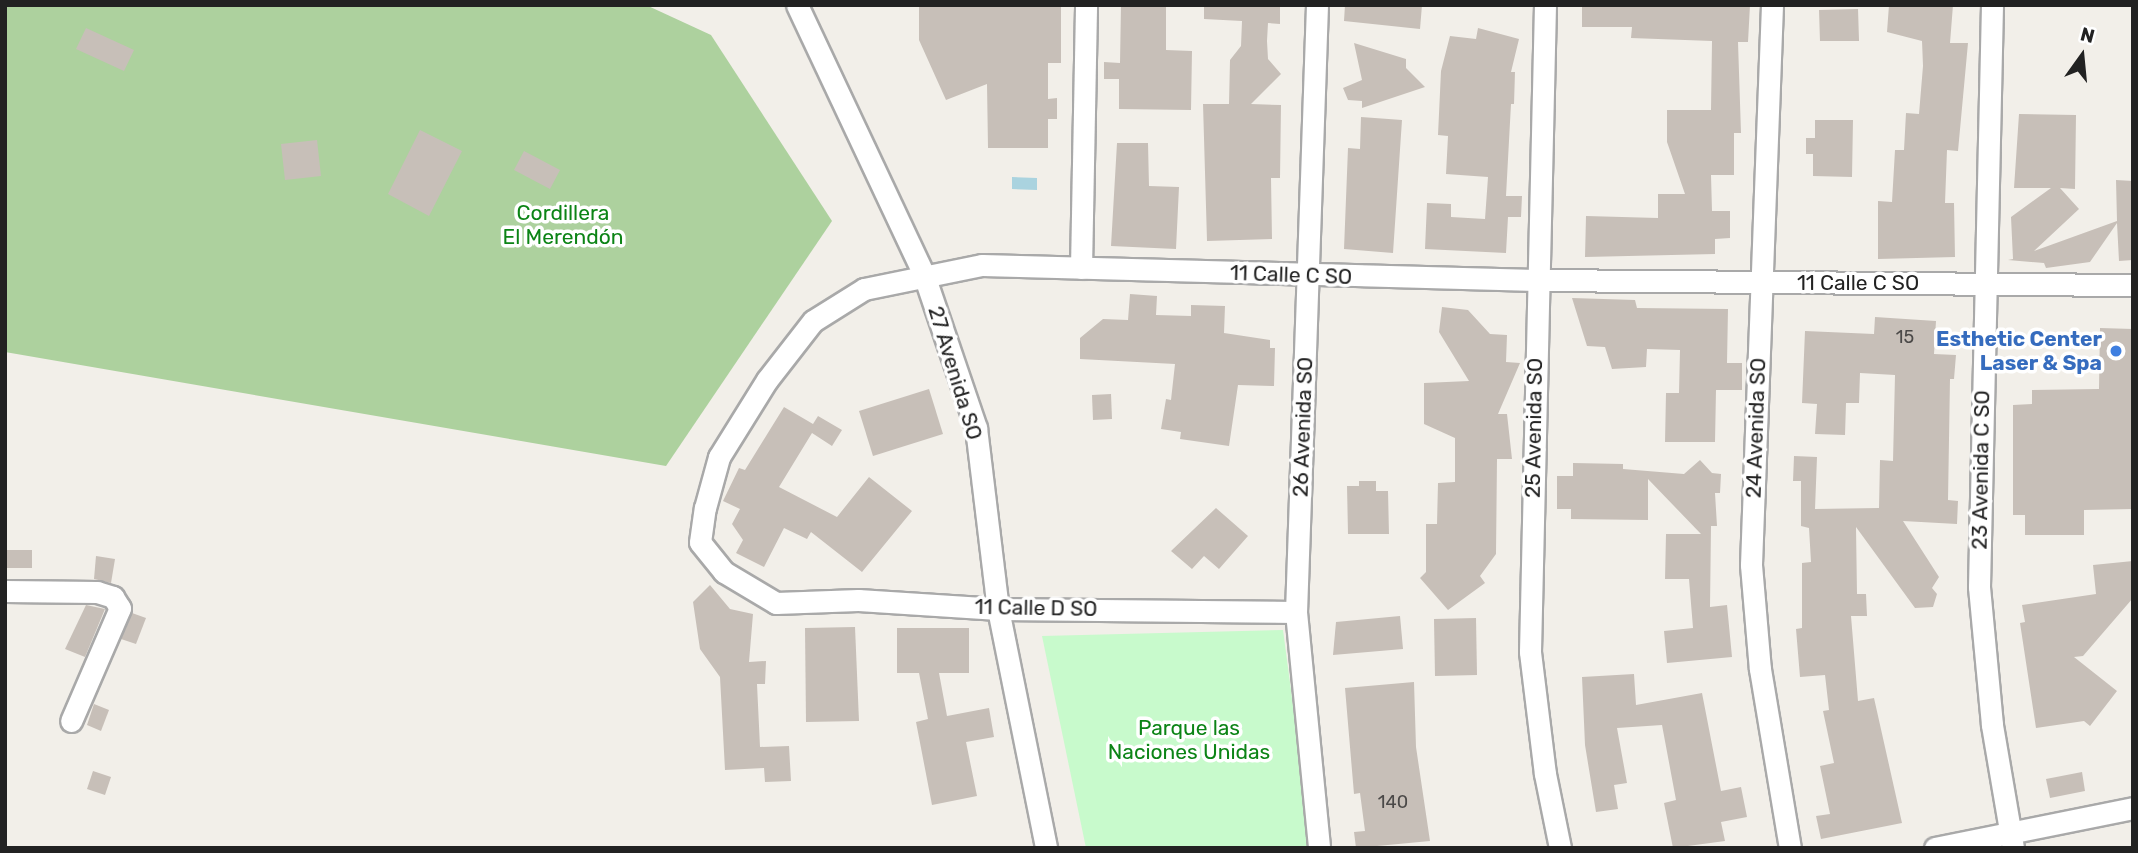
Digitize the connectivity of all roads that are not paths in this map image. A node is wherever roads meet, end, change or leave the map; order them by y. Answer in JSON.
{"nodes":[{"id":1,"x":797,"y":5,"type":"edge"},
{"id":2,"x":1086,"y":5,"type":"edge"},
{"id":3,"x":1317,"y":5,"type":"edge"},
{"id":4,"x":1545,"y":5,"type":"edge"},
{"id":5,"x":1772,"y":5,"type":"edge"},
{"id":6,"x":1992,"y":5,"type":"edge"},
{"id":7,"x":1082,"y":268,"type":"junction"},
{"id":8,"x":923,"y":275,"type":"junction"},
{"id":9,"x":1309,"y":276,"type":"junction"},
{"id":10,"x":1536,"y":280,"type":"junction"},
{"id":11,"x":1761,"y":282,"type":"junction"},
{"id":12,"x":1983,"y":284,"type":"junction"},
{"id":13,"x":2133,"y":285,"type":"edge"},
{"id":14,"x":5,"y":591,"type":"edge"},
{"id":15,"x":776,"y":603,"type":"joint"},
{"id":16,"x":998,"y":609,"type":"junction"},
{"id":17,"x":1296,"y":612,"type":"junction"},
{"id":18,"x":71,"y":721,"type":"dead end"},
{"id":19,"x":2133,"y":808,"type":"edge"},
{"id":20,"x":2011,"y":840,"type":"edge"},
{"id":21,"x":1046,"y":848,"type":"edge"},
{"id":22,"x":1319,"y":848,"type":"edge"},
{"id":23,"x":1560,"y":848,"type":"edge"},
{"id":24,"x":1790,"y":848,"type":"edge"},
{"id":25,"x":1935,"y":848,"type":"edge"}],
"edges":[{"from":1,"to":8,"type":"street","name":"27 Avenida SO"},
{"from":2,"to":7,"type":"street"},
{"from":3,"to":9,"type":"street","name":"26 Avenida SO"},
{"from":4,"to":10,"type":"street","name":"25 Avenida SO"},
{"from":5,"to":11,"type":"street","name":"24 Avenida SO"},
{"from":6,"to":12,"type":"street","name":"23 Avenida C SO"},
{"from":7,"to":8,"type":"street","name":"11 Calle C SO"},
{"from":7,"to":9,"type":"street","name":"11 Calle C SO"},
{"from":8,"to":15,"type":"street","name":"11 Calle C SO"},
{"from":8,"to":16,"type":"street","name":"27 Avenida SO"},
{"from":9,"to":10,"type":"street","name":"11 Calle C SO"},
{"from":9,"to":17,"type":"street","name":"26 Avenida SO"},
{"from":10,"to":11,"type":"street","name":"11 Calle C SO"},
{"from":10,"to":23,"type":"street","name":"25 Avenida SO"},
{"from":11,"to":12,"type":"street","name":"11 Calle C SO"},
{"from":11,"to":24,"type":"street","name":"24 Avenida SO"},
{"from":12,"to":13,"type":"street","name":"11 Calle C SO"},
{"from":12,"to":20,"type":"street","name":"23 Avenida C SO"},
{"from":14,"to":18,"type":"street"},
{"from":15,"to":16,"type":"street","name":"11 Calle D SO"},
{"from":16,"to":17,"type":"street","name":"11 Calle D SO"},
{"from":16,"to":21,"type":"street","name":"27 Avenida SO"},
{"from":17,"to":22,"type":"street","name":"26 Avenida SO"},
{"from":19,"to":20,"type":"street"},
{"from":20,"to":25,"type":"street"}]}
